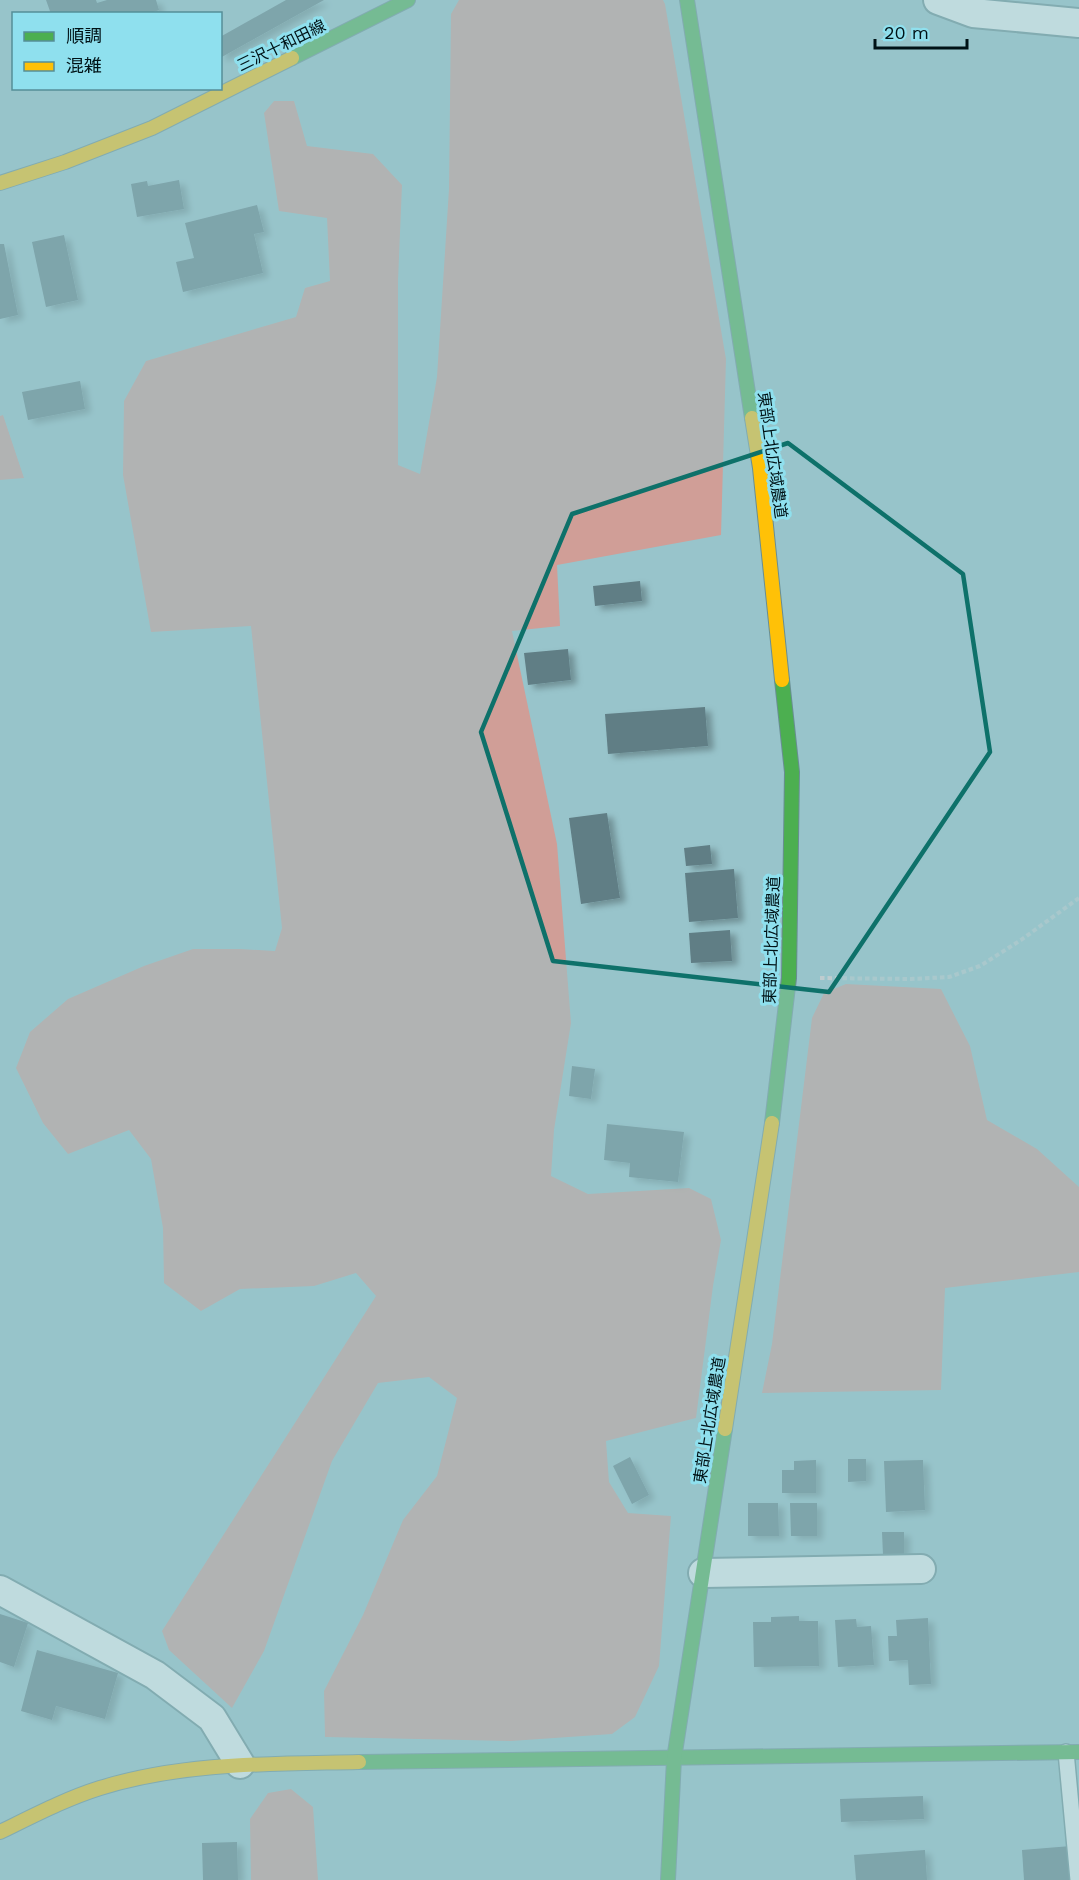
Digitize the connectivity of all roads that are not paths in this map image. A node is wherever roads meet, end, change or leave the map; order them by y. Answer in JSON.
{"nodes":[{"id":1,"x":408,"y":0,"type":"edge"},
{"id":2,"x":687,"y":0,"type":"edge"},
{"id":3,"x":938,"y":0,"type":"edge"},
{"id":4,"x":1079,"y":23,"type":"edge"},
{"id":5,"x":0,"y":183,"type":"edge"},
{"id":6,"x":921,"y":1569,"type":"dead end"},
{"id":7,"x":703,"y":1573,"type":"junction"},
{"id":8,"x":0,"y":1590,"type":"edge"},
{"id":9,"x":1072,"y":1752,"type":"edge"},
{"id":10,"x":674,"y":1759,"type":"junction"},
{"id":11,"x":240,"y":1764,"type":"junction"},
{"id":12,"x":0,"y":1832,"type":"edge"},
{"id":13,"x":668,"y":1880,"type":"edge"},
{"id":14,"x":1078,"y":1880,"type":"edge"}],
"edges":[{"from":1,"to":5,"type":"street","name":"三沢十和田線"},
{"from":2,"to":7,"type":"street","name":"東部上北広域農道"},
{"from":3,"to":4,"type":"street"},
{"from":6,"to":7,"type":"street"},
{"from":7,"to":10,"type":"street","name":"東部上北広域農道"},
{"from":8,"to":11,"type":"street"},
{"from":9,"to":10,"type":"street"},
{"from":9,"to":14,"type":"lane"},
{"from":10,"to":11,"type":"street"},
{"from":10,"to":13,"type":"street","name":"東部上北広域農道"},
{"from":11,"to":12,"type":"street"}]}
